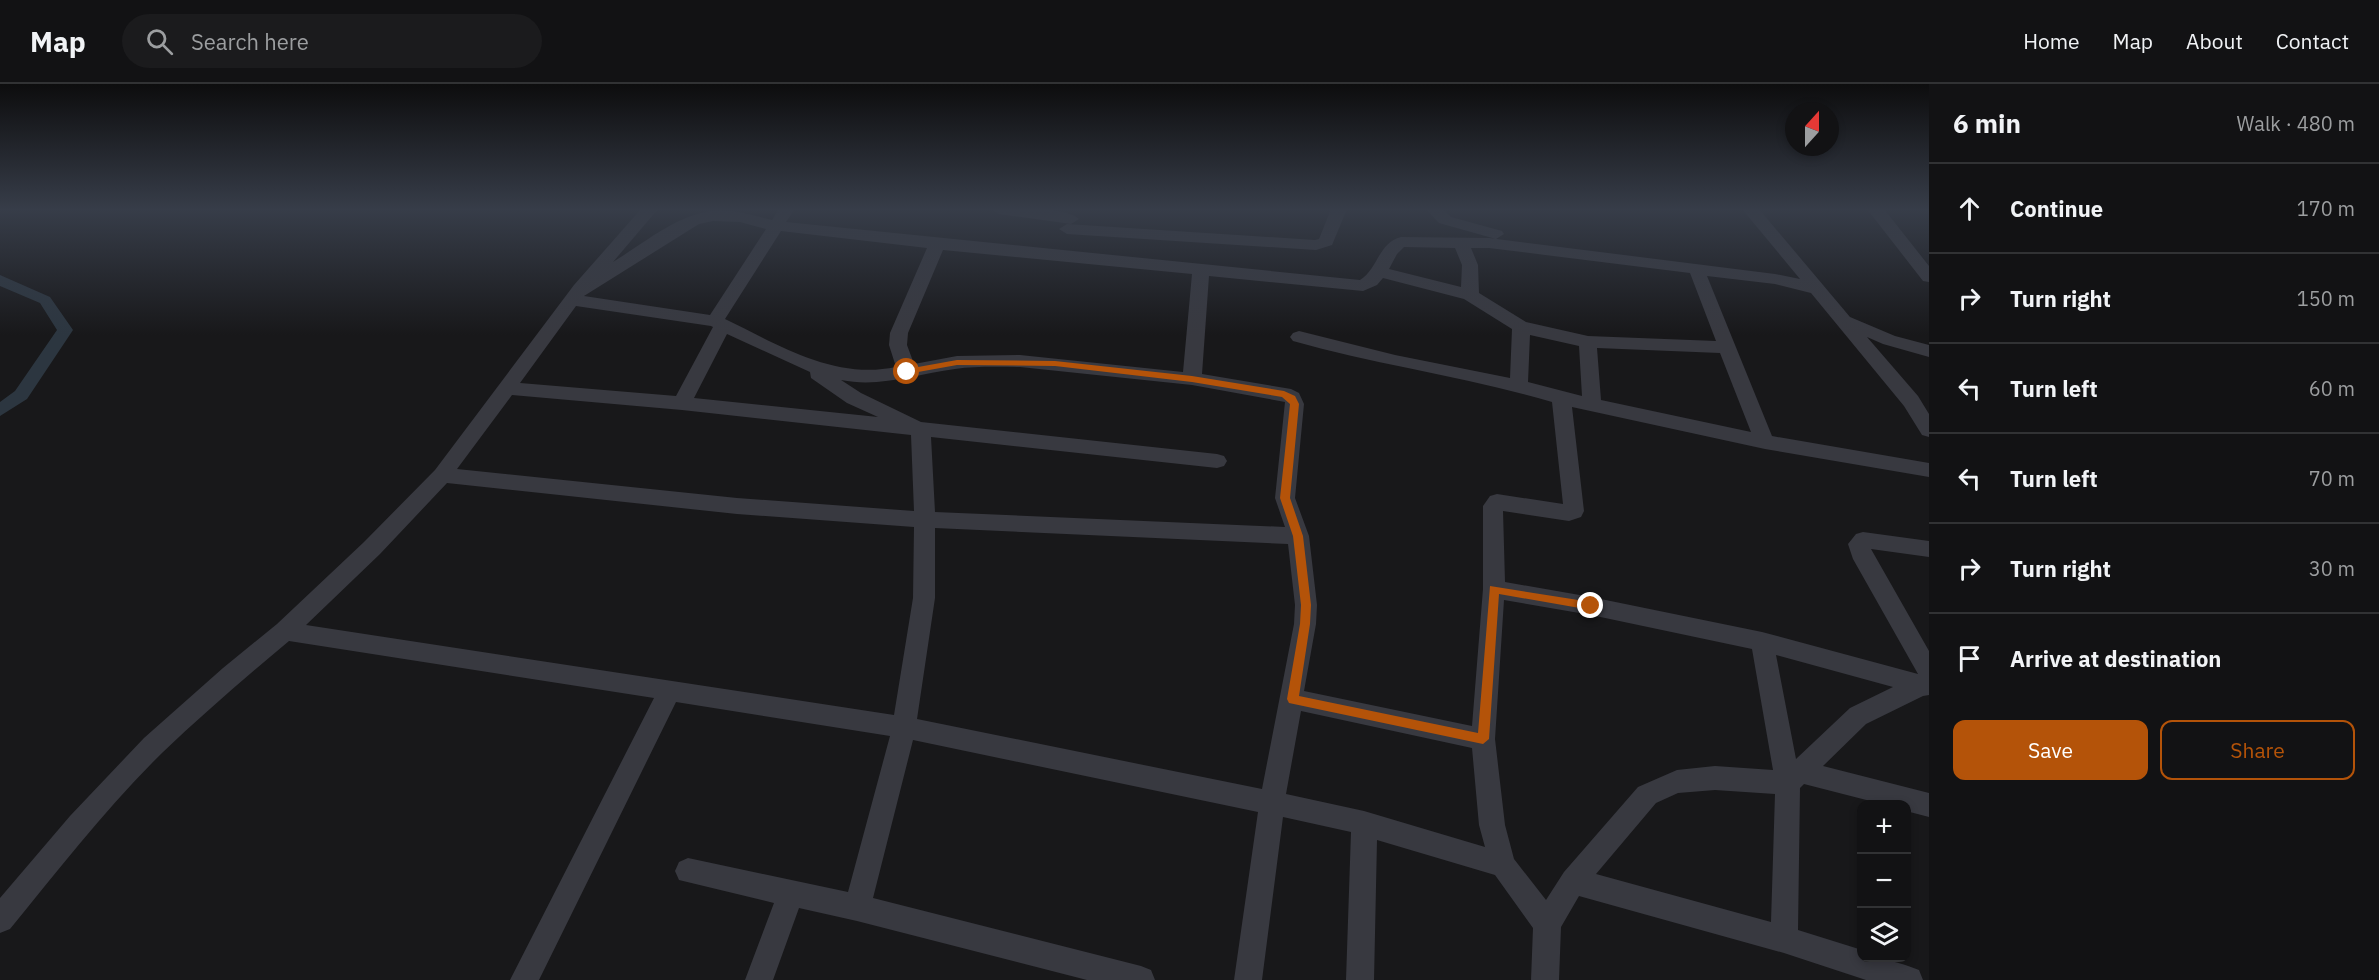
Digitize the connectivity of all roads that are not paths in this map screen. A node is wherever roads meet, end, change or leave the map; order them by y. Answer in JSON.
{"nodes":[{"id":1,"x":614,"y":251,"type":"edge"},
{"id":2,"x":646,"y":251,"type":"edge"},
{"id":3,"x":761,"y":251,"type":"edge"},
{"id":4,"x":934,"y":251,"type":"edge"},
{"id":5,"x":1003,"y":251,"type":"edge"},
{"id":6,"x":1056,"y":251,"type":"edge"},
{"id":7,"x":1389,"y":251,"type":"edge"},
{"id":8,"x":1464,"y":251,"type":"edge"},
{"id":9,"x":1548,"y":251,"type":"edge"},
{"id":10,"x":1784,"y":251,"type":"edge"},
{"id":11,"x":1054,"y":256,"type":"junction"},
{"id":12,"x":1922,"y":261,"type":"edge"},
{"id":13,"x":1697,"y":271,"type":"junction"},
{"id":14,"x":1200,"y":272,"type":"junction"},
{"id":15,"x":1380,"y":272,"type":"junction"},
{"id":16,"x":1929,"y":277,"type":"edge"},
{"id":17,"x":1814,"y":288,"type":"junction"},
{"id":18,"x":576,"y":295,"type":"junction"},
{"id":19,"x":1470,"y":295,"type":"junction"},
{"id":20,"x":1843,"y":317,"type":"junction"},
{"id":21,"x":719,"y":323,"type":"junction"},
{"id":22,"x":1521,"y":327,"type":"junction"},
{"id":23,"x":1299,"y":337,"type":"dead end"},
{"id":24,"x":1588,"y":342,"type":"junction"},
{"id":25,"x":1727,"y":347,"type":"junction"},
{"id":26,"x":1929,"y":351,"type":"edge"},
{"id":27,"x":800,"y":362,"type":"junction"},
{"id":28,"x":907,"y":372,"type":"junction"},
{"id":29,"x":1192,"y":379,"type":"junction"},
{"id":30,"x":1519,"y":386,"type":"junction"},
{"id":31,"x":508,"y":388,"type":"junction"},
{"id":32,"x":1561,"y":398,"type":"junction"},
{"id":33,"x":682,"y":404,"type":"junction"},
{"id":34,"x":1592,"y":405,"type":"junction"},
{"id":35,"x":921,"y":430,"type":"junction"},
{"id":36,"x":1929,"y":430,"type":"edge"},
{"id":37,"x":1765,"y":442,"type":"junction"},
{"id":38,"x":1217,"y":461,"type":"dead end"},
{"id":39,"x":1929,"y":470,"type":"edge"},
{"id":40,"x":442,"y":475,"type":"junction"},
{"id":41,"x":925,"y":520,"type":"junction"},
{"id":42,"x":1298,"y":536,"type":"junction"},
{"id":43,"x":1929,"y":549,"type":"edge"},
{"id":44,"x":1494,"y":589,"type":"junction"},
{"id":45,"x":285,"y":631,"type":"junction"},
{"id":46,"x":1762,"y":642,"type":"junction"},
{"id":47,"x":1927,"y":680,"type":"edge"},
{"id":48,"x":670,"y":690,"type":"junction"},
{"id":49,"x":1293,"y":699,"type":"junction"},
{"id":50,"x":904,"y":727,"type":"junction"},
{"id":51,"x":1483,"y":739,"type":"junction"},
{"id":52,"x":1793,"y":777,"type":"junction"},
{"id":53,"x":1272,"y":803,"type":"junction"},
{"id":54,"x":1929,"y":805,"type":"edge"},
{"id":55,"x":1364,"y":823,"type":"junction"},
{"id":56,"x":1503,"y":865,"type":"junction"},
{"id":57,"x":688,"y":871,"type":"dead end"},
{"id":58,"x":1573,"y":881,"type":"junction"},
{"id":59,"x":791,"y":893,"type":"junction"},
{"id":60,"x":857,"y":907,"type":"junction"},
{"id":61,"x":0,"y":919,"type":"edge"},
{"id":62,"x":1547,"y":924,"type":"junction"},
{"id":63,"x":1784,"y":939,"type":"junction"},
{"id":64,"x":524,"y":980,"type":"edge"},
{"id":65,"x":759,"y":980,"type":"edge"},
{"id":66,"x":1141,"y":980,"type":"edge"},
{"id":67,"x":1248,"y":980,"type":"edge"},
{"id":68,"x":1360,"y":980,"type":"edge"},
{"id":69,"x":1545,"y":980,"type":"edge"},
{"id":70,"x":1909,"y":980,"type":"edge"}],
"edges":[{"from":1,"to":18,"type":"street"},
{"from":2,"to":18,"type":"street"},
{"from":3,"to":21,"type":"street"},
{"from":4,"to":28,"type":"street"},
{"from":5,"to":11,"type":"street"},
{"from":6,"to":11,"type":"street"},
{"from":7,"to":15,"type":"street"},
{"from":8,"to":19,"type":"street"},
{"from":9,"to":13,"type":"street"},
{"from":10,"to":17,"type":"street"},
{"from":11,"to":14,"type":"street"},
{"from":12,"to":16,"type":"street"},
{"from":13,"to":17,"type":"street"},
{"from":13,"to":25,"type":"street"},
{"from":14,"to":15,"type":"street"},
{"from":14,"to":29,"type":"street"},
{"from":15,"to":19,"type":"street"},
{"from":17,"to":20,"type":"street"},
{"from":18,"to":21,"type":"street"},
{"from":18,"to":31,"type":"street"},
{"from":19,"to":22,"type":"street"},
{"from":20,"to":26,"type":"street"},
{"from":20,"to":36,"type":"street"},
{"from":21,"to":27,"type":"street"},
{"from":21,"to":33,"type":"street"},
{"from":22,"to":24,"type":"street"},
{"from":22,"to":30,"type":"street"},
{"from":23,"to":30,"type":"street"},
{"from":24,"to":25,"type":"street"},
{"from":24,"to":34,"type":"street"},
{"from":25,"to":37,"type":"street"},
{"from":27,"to":28,"type":"street"},
{"from":27,"to":35,"type":"street"},
{"from":28,"to":29,"type":"street"},
{"from":29,"to":42,"type":"street"},
{"from":30,"to":32,"type":"street"},
{"from":31,"to":33,"type":"street"},
{"from":31,"to":40,"type":"street"},
{"from":32,"to":34,"type":"street"},
{"from":32,"to":44,"type":"street"},
{"from":33,"to":35,"type":"street"},
{"from":34,"to":37,"type":"street"},
{"from":35,"to":38,"type":"street"},
{"from":35,"to":41,"type":"street"},
{"from":37,"to":39,"type":"street"},
{"from":40,"to":41,"type":"street"},
{"from":40,"to":45,"type":"street"},
{"from":41,"to":42,"type":"street"},
{"from":41,"to":50,"type":"street"},
{"from":42,"to":49,"type":"street"},
{"from":43,"to":47,"type":"street"},
{"from":44,"to":46,"type":"street"},
{"from":44,"to":51,"type":"street"},
{"from":45,"to":48,"type":"street"},
{"from":45,"to":61,"type":"street"},
{"from":46,"to":47,"type":"street"},
{"from":46,"to":52,"type":"street"},
{"from":47,"to":52,"type":"street"},
{"from":48,"to":50,"type":"street"},
{"from":48,"to":64,"type":"street"},
{"from":49,"to":51,"type":"street"},
{"from":49,"to":53,"type":"street"},
{"from":50,"to":53,"type":"street"},
{"from":50,"to":60,"type":"street"},
{"from":51,"to":56,"type":"street"},
{"from":52,"to":54,"type":"street"},
{"from":52,"to":58,"type":"street"},
{"from":52,"to":63,"type":"street"},
{"from":53,"to":55,"type":"street"},
{"from":53,"to":67,"type":"street"},
{"from":55,"to":56,"type":"street"},
{"from":55,"to":68,"type":"street"},
{"from":56,"to":62,"type":"street"},
{"from":57,"to":59,"type":"street"},
{"from":58,"to":62,"type":"street"},
{"from":58,"to":63,"type":"street"},
{"from":59,"to":60,"type":"street"},
{"from":59,"to":65,"type":"street"},
{"from":60,"to":66,"type":"street"},
{"from":62,"to":69,"type":"street"},
{"from":63,"to":70,"type":"street"}]}
